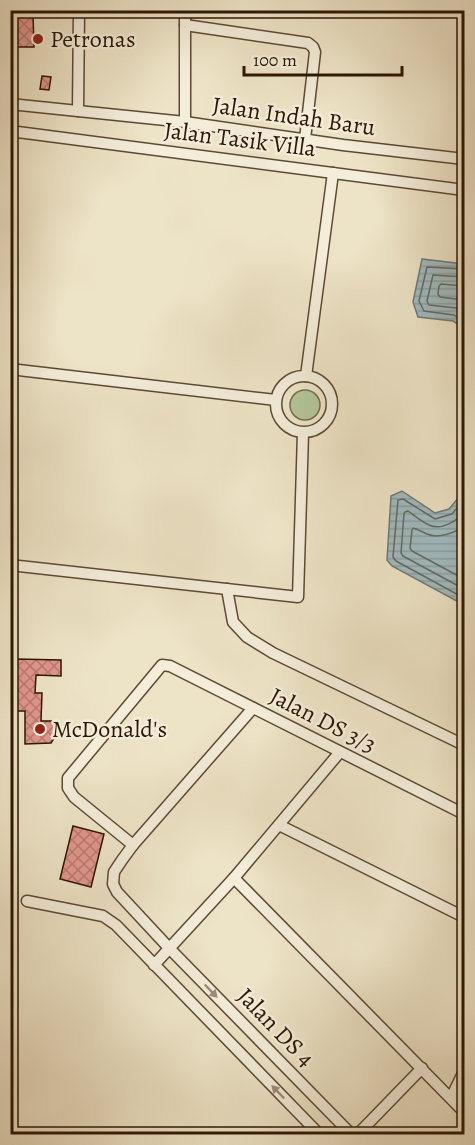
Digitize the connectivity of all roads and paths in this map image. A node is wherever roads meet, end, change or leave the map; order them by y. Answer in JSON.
{"nodes":[{"id":1,"x":79,"y":10,"type":"edge"},
{"id":2,"x":185,"y":10,"type":"edge"},
{"id":3,"x":185,"y":25,"type":"junction"},
{"id":4,"x":10,"y":104,"type":"edge"},
{"id":5,"x":78,"y":111,"type":"junction"},
{"id":6,"x":185,"y":122,"type":"junction"},
{"id":7,"x":10,"y":131,"type":"edge"},
{"id":8,"x":305,"y":139,"type":"junction"},
{"id":9,"x":465,"y":144,"type":"edge"},
{"id":10,"x":463,"y":159,"type":"edge"},
{"id":11,"x":333,"y":172,"type":"junction"},
{"id":12,"x":465,"y":190,"type":"edge"},
{"id":13,"x":10,"y":369,"type":"edge"},
{"id":14,"x":306,"y":376,"type":"junction"},
{"id":15,"x":276,"y":400,"type":"junction"},
{"id":16,"x":303,"y":433,"type":"junction"},
{"id":17,"x":10,"y":565,"type":"edge"},
{"id":18,"x":226,"y":589,"type":"junction"},
{"id":19,"x":253,"y":708,"type":"junction"},
{"id":20,"x":465,"y":745,"type":"edge"},
{"id":21,"x":340,"y":752,"type":"junction"},
{"id":22,"x":465,"y":814,"type":"edge"},
{"id":23,"x":279,"y":825,"type":"junction"},
{"id":24,"x":134,"y":845,"type":"junction"},
{"id":25,"x":234,"y":878,"type":"junction"},
{"id":26,"x":27,"y":901,"type":"dead end"},
{"id":27,"x":465,"y":917,"type":"edge"},
{"id":28,"x":170,"y":949,"type":"junction"},
{"id":29,"x":154,"y":965,"type":"junction"},
{"id":30,"x":422,"y":1068,"type":"junction"},
{"id":31,"x":465,"y":1071,"type":"edge"},
{"id":32,"x":451,"y":1098,"type":"junction"},
{"id":33,"x":465,"y":1112,"type":"edge"},
{"id":34,"x":319,"y":1134,"type":"edge"},
{"id":35,"x":351,"y":1134,"type":"edge"},
{"id":36,"x":358,"y":1134,"type":"edge"}],
"edges":[{"from":1,"to":5,"type":"street"},
{"from":2,"to":3,"type":"street"},
{"from":3,"to":6,"type":"street"},
{"from":3,"to":8,"type":"street"},
{"from":4,"to":5,"type":"street","name":"Jalan Indah Baru"},
{"from":5,"to":6,"type":"street","name":"Jalan Indah Baru"},
{"from":6,"to":8,"type":"street","name":"Jalan Indah Baru"},
{"from":7,"to":11,"type":"street","name":"Jalan Tasik Villa"},
{"from":8,"to":10,"type":"street","name":"Jalan Indah Baru"},
{"from":9,"to":10,"type":"street"},
{"from":11,"to":12,"type":"street","name":"Jalan Tasik Villa"},
{"from":11,"to":14,"type":"street"},
{"from":13,"to":15,"type":"street"},
{"from":14,"to":15,"type":"street"},
{"from":14,"to":16,"type":"street"},
{"from":15,"to":16,"type":"street"},
{"from":16,"to":18,"type":"street"},
{"from":17,"to":18,"type":"street"},
{"from":18,"to":20,"type":"street"},
{"from":19,"to":21,"type":"street","name":"Jalan DS 3/3"},
{"from":19,"to":24,"type":"street","name":"Jalan DS 4"},
{"from":19,"to":24,"type":"street","name":"Jalan DS 3/3"},
{"from":21,"to":22,"type":"street","name":"Jalan DS 3/3"},
{"from":21,"to":23,"type":"street"},
{"from":23,"to":25,"type":"street"},
{"from":23,"to":27,"type":"street"},
{"from":24,"to":28,"type":"street","name":"Jalan DS 4"},
{"from":25,"to":28,"type":"street"},
{"from":25,"to":30,"type":"street"},
{"from":26,"to":29,"type":"street","name":"Jalan DS 4"},
{"from":28,"to":29,"type":"street"},
{"from":28,"to":35,"type":"street","name":"Jalan DS 4","one_way":true},
{"from":34,"to":29,"type":"street","name":"Jalan DS 4","one_way":true},
{"from":30,"to":32,"type":"street"},
{"from":30,"to":36,"type":"street"},
{"from":31,"to":32,"type":"street"},
{"from":32,"to":33,"type":"street"}]}
